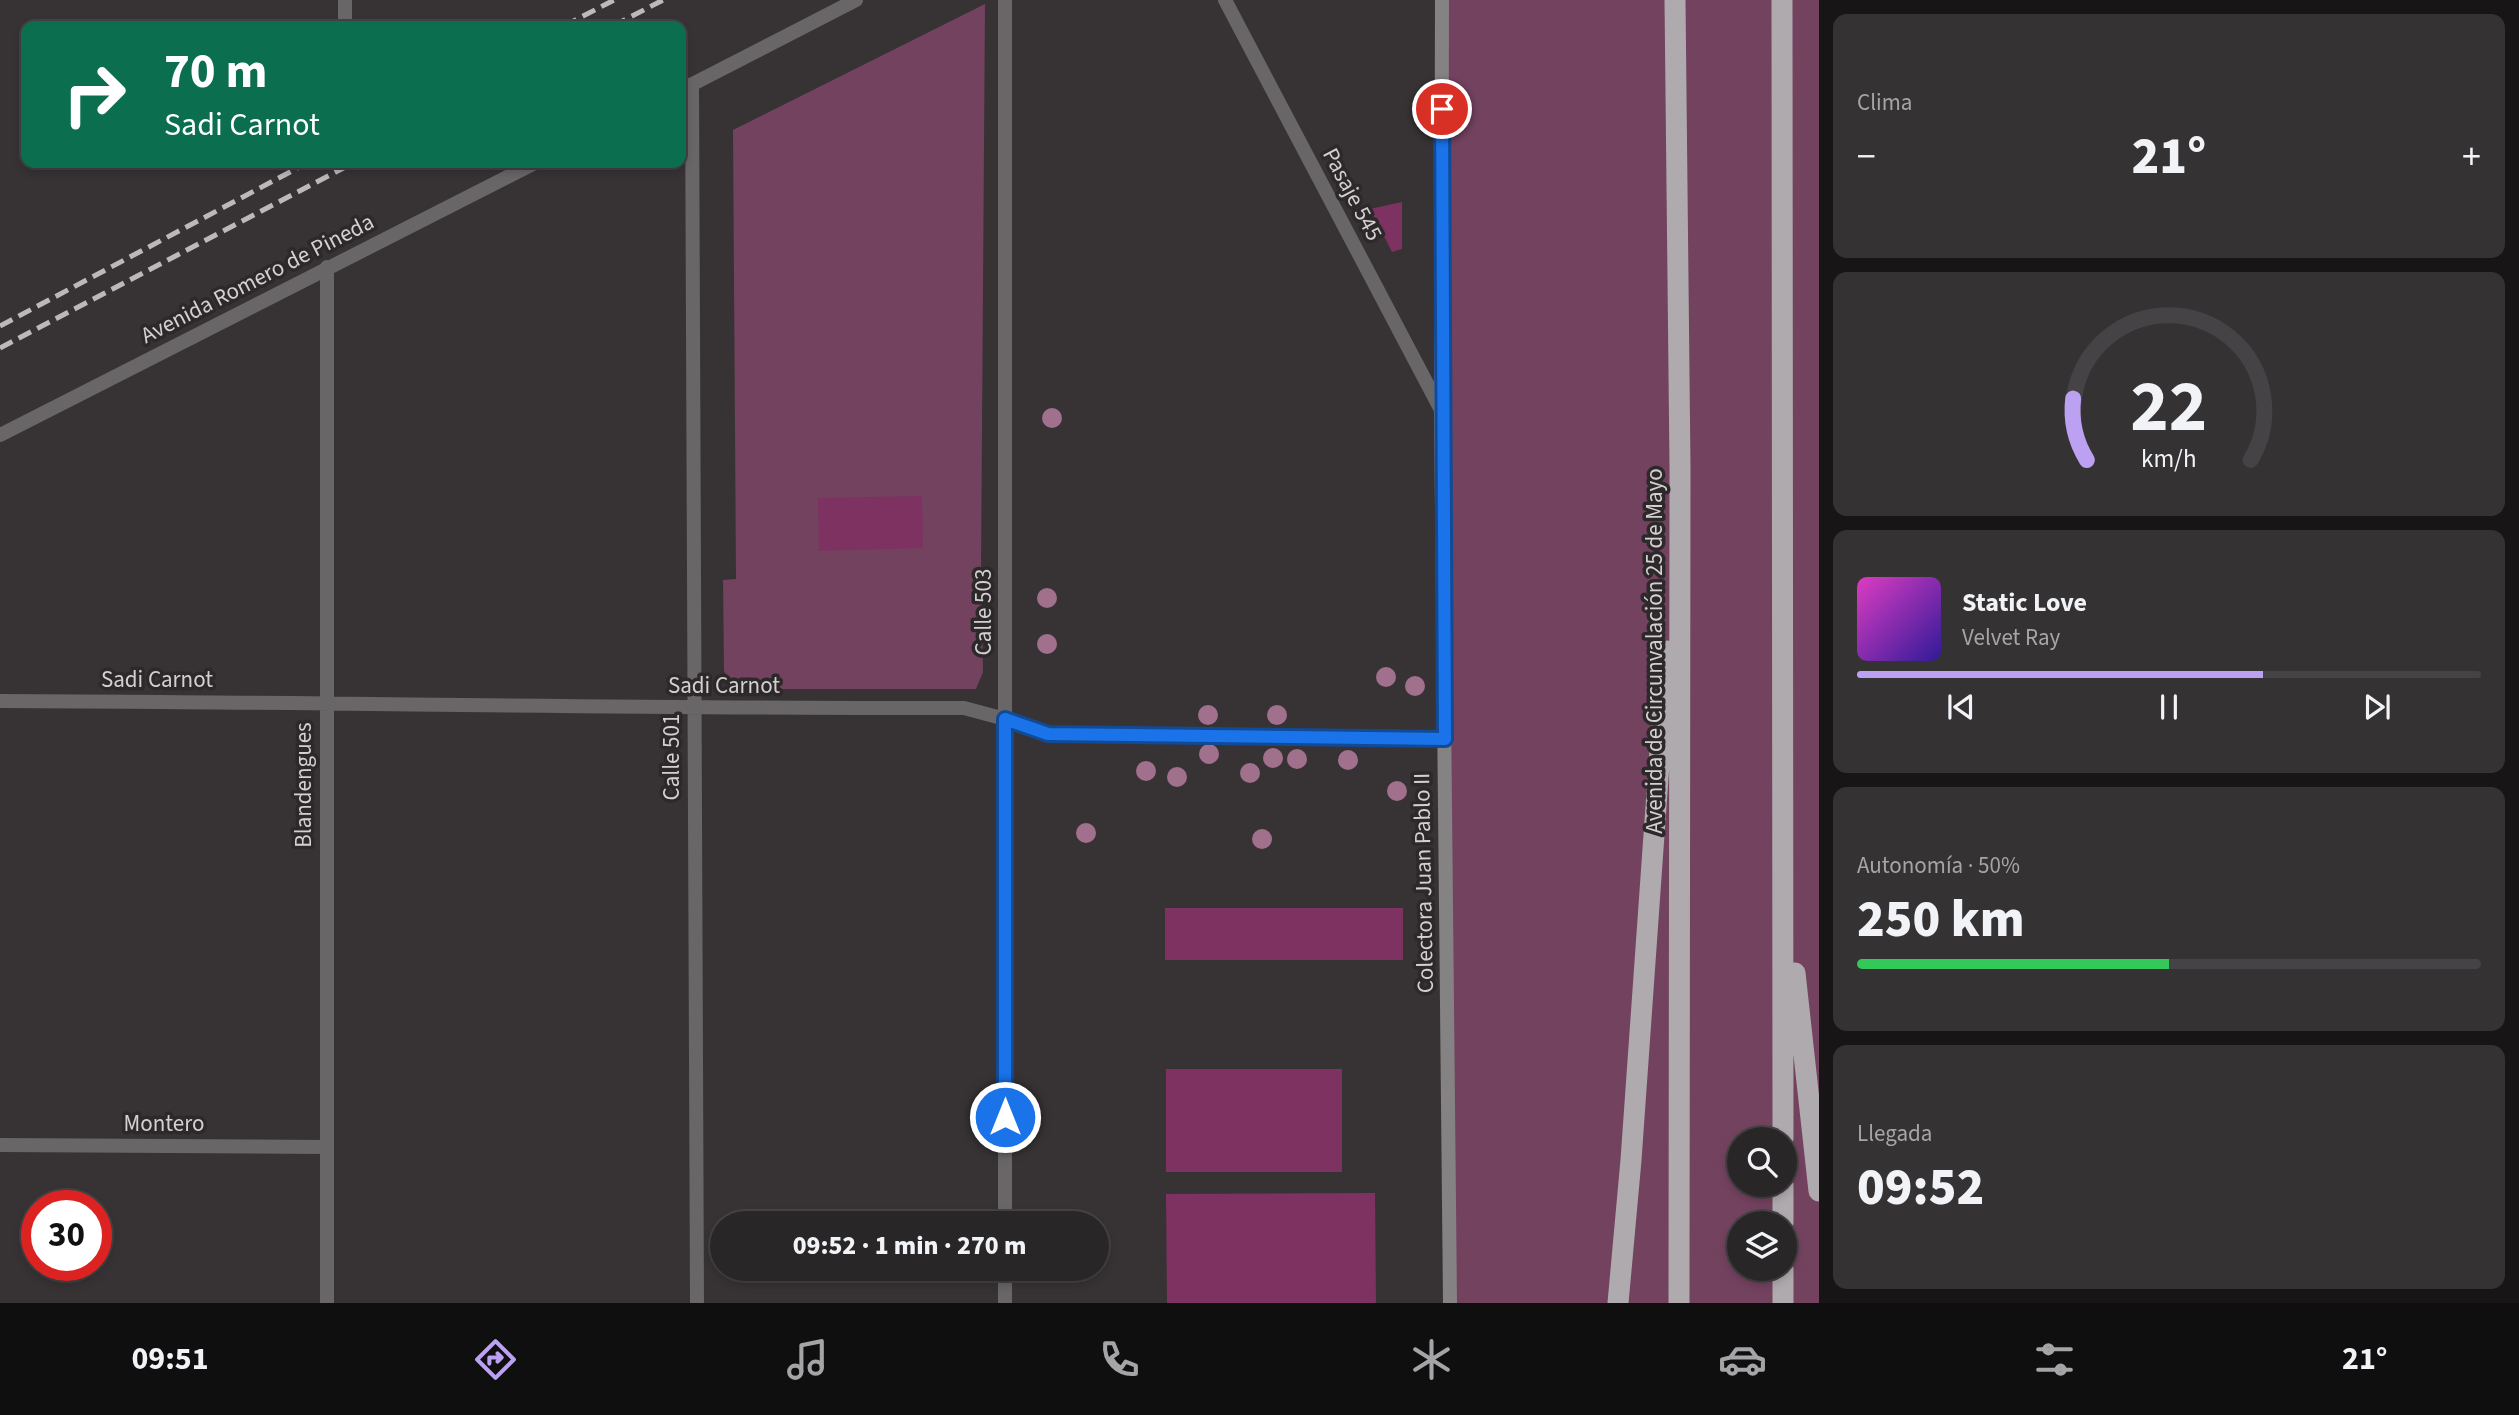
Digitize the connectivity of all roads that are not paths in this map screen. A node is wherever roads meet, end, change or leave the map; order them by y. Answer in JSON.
{"nodes":[{"id":1,"x":345,"y":0,"type":"edge"},
{"id":2,"x":856,"y":0,"type":"edge"},
{"id":3,"x":1005,"y":0,"type":"edge"},
{"id":4,"x":1225,"y":0,"type":"edge"},
{"id":5,"x":1442,"y":0,"type":"edge"},
{"id":6,"x":1675,"y":0,"type":"edge"},
{"id":7,"x":1782,"y":0,"type":"edge"},
{"id":8,"x":345,"y":21,"type":"edge"},
{"id":9,"x":686,"y":87,"type":"edge"},
{"id":10,"x":525,"y":168,"type":"edge"},
{"id":11,"x":327,"y":267,"type":"junction"},
{"id":12,"x":1441,"y":410,"type":"junction"},
{"id":13,"x":0,"y":435,"type":"edge"},
{"id":14,"x":1680,"y":467,"type":"junction"},
{"id":15,"x":0,"y":701,"type":"edge"},
{"id":16,"x":326,"y":702,"type":"junction"},
{"id":17,"x":693,"y":709,"type":"junction"},
{"id":18,"x":1005,"y":719,"type":"junction"},
{"id":19,"x":1445,"y":739,"type":"junction"},
{"id":20,"x":1783,"y":866,"type":"junction"},
{"id":21,"x":1783,"y":1127,"type":"edge"},
{"id":22,"x":0,"y":1145,"type":"edge"},
{"id":23,"x":327,"y":1147,"type":"junction"},
{"id":24,"x":1819,"y":1191,"type":"edge"},
{"id":25,"x":1006,"y":1211,"type":"edge"},
{"id":26,"x":1006,"y":1281,"type":"edge"},
{"id":27,"x":1783,"y":1281,"type":"edge"},
{"id":28,"x":327,"y":1303,"type":"edge"},
{"id":29,"x":697,"y":1303,"type":"edge"},
{"id":30,"x":1006,"y":1303,"type":"edge"},
{"id":31,"x":1450,"y":1303,"type":"edge"},
{"id":32,"x":1618,"y":1303,"type":"edge"},
{"id":33,"x":1679,"y":1303,"type":"edge"},
{"id":34,"x":1783,"y":1303,"type":"edge"}],
"edges":[{"from":1,"to":8,"type":"street"},
{"from":2,"to":9,"type":"street"},
{"from":3,"to":18,"type":"street","name":"Calle 503"},
{"from":4,"to":12,"type":"street","name":"Pasaje 545"},
{"from":5,"to":12,"type":"main road","name":"Colectora Juan Pablo II"},
{"from":6,"to":14,"type":"highway","name":"Avenida de Circunvalación 25 de Mayo"},
{"from":7,"to":20,"type":"highway"},
{"from":9,"to":17,"type":"street","name":"Calle 501"},
{"from":10,"to":11,"type":"street","name":"Avenida Romero de Pineda"},
{"from":11,"to":13,"type":"street","name":"Avenida Romero de Pineda"},
{"from":11,"to":16,"type":"street","name":"Blandengues"},
{"from":12,"to":19,"type":"main road","name":"Colectora Juan Pablo II"},
{"from":14,"to":32,"type":"highway"},
{"from":14,"to":33,"type":"highway","name":"Avenida de Circunvalación 25 de Mayo"},
{"from":15,"to":16,"type":"street","name":"Sadi Carnot"},
{"from":16,"to":17,"type":"street","name":"Sadi Carnot"},
{"from":16,"to":23,"type":"street","name":"Blandengues"},
{"from":17,"to":18,"type":"street","name":"Sadi Carnot"},
{"from":17,"to":29,"type":"street","name":"Calle 501"},
{"from":18,"to":19,"type":"street","name":"Sadi Carnot"},
{"from":18,"to":25,"type":"street","name":"Calle 503"},
{"from":19,"to":31,"type":"main road","name":"Colectora Juan Pablo II"},
{"from":20,"to":21,"type":"highway"},
{"from":20,"to":24,"type":"highway"},
{"from":22,"to":23,"type":"street","name":"Montero"},
{"from":23,"to":28,"type":"street","name":"Blandengues"},
{"from":26,"to":30,"type":"street"},
{"from":27,"to":34,"type":"highway"}]}
